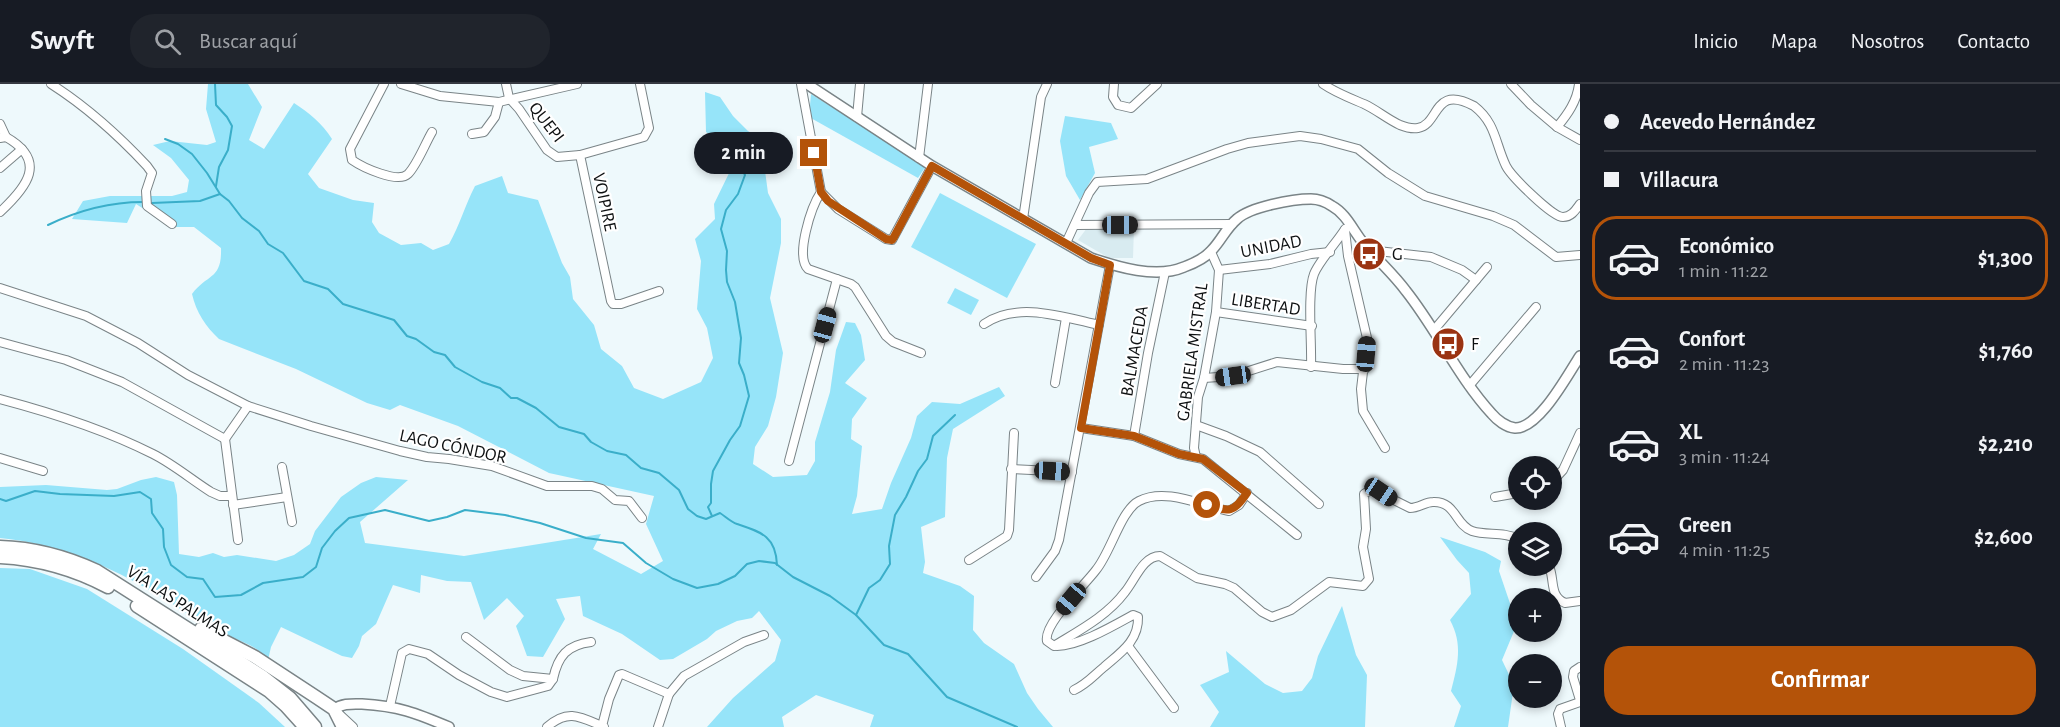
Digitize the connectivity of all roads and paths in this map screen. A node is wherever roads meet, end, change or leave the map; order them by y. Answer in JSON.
{"nodes":[{"id":1,"x":51,"y":84,"type":"edge"},
{"id":2,"x":384,"y":84,"type":"edge"},
{"id":3,"x":401,"y":84,"type":"edge"},
{"id":4,"x":506,"y":84,"type":"edge"},
{"id":5,"x":578,"y":84,"type":"edge"},
{"id":6,"x":640,"y":84,"type":"edge"},
{"id":7,"x":801,"y":84,"type":"edge"},
{"id":8,"x":807,"y":84,"type":"edge"},
{"id":9,"x":860,"y":84,"type":"edge"},
{"id":10,"x":928,"y":84,"type":"edge"},
{"id":11,"x":1040,"y":84,"type":"edge"},
{"id":12,"x":1047,"y":84,"type":"edge"},
{"id":13,"x":1114,"y":84,"type":"edge"},
{"id":14,"x":1157,"y":84,"type":"edge"},
{"id":15,"x":1323,"y":84,"type":"edge"},
{"id":16,"x":1511,"y":84,"type":"edge"},
{"id":17,"x":1579,"y":84,"type":"edge"},
{"id":18,"x":1041,"y":97,"type":"junction"},
{"id":19,"x":509,"y":98,"type":"junction"},
{"id":20,"x":499,"y":102,"type":"junction"},
{"id":21,"x":857,"y":117,"type":"junction"},
{"id":22,"x":0,"y":124,"type":"edge"},
{"id":23,"x":1557,"y":127,"type":"junction"},
{"id":24,"x":432,"y":132,"type":"dead end"},
{"id":25,"x":472,"y":134,"type":"dead end"},
{"id":26,"x":3,"y":138,"type":"edge"},
{"id":27,"x":1580,"y":140,"type":"edge"},
{"id":28,"x":22,"y":149,"type":"junction"},
{"id":29,"x":580,"y":155,"type":"junction"},
{"id":30,"x":919,"y":158,"type":"junction"},
{"id":31,"x":932,"y":166,"type":"junction"},
{"id":32,"x":0,"y":168,"type":"edge"},
{"id":33,"x":821,"y":192,"type":"junction"},
{"id":34,"x":1580,"y":204,"type":"edge"},
{"id":35,"x":0,"y":212,"type":"edge"},
{"id":36,"x":1023,"y":219,"type":"junction"},
{"id":37,"x":172,"y":224,"type":"dead end"},
{"id":38,"x":1232,"y":224,"type":"junction"},
{"id":39,"x":1076,"y":225,"type":"junction"},
{"id":40,"x":1347,"y":226,"type":"junction"},
{"id":41,"x":1066,"y":243,"type":"junction"},
{"id":42,"x":1369,"y":250,"type":"junction"},
{"id":43,"x":1211,"y":252,"type":"junction"},
{"id":44,"x":1330,"y":252,"type":"junction"},
{"id":45,"x":1580,"y":255,"type":"edge"},
{"id":46,"x":1110,"y":265,"type":"junction"},
{"id":47,"x":1487,"y":267,"type":"dead end"},
{"id":48,"x":1219,"y":270,"type":"junction"},
{"id":49,"x":1165,"y":272,"type":"junction"},
{"id":50,"x":837,"y":279,"type":"junction"},
{"id":51,"x":1476,"y":280,"type":"junction"},
{"id":52,"x":0,"y":288,"type":"edge"},
{"id":53,"x":660,"y":291,"type":"dead end"},
{"id":54,"x":1536,"y":307,"type":"dead end"},
{"id":55,"x":1216,"y":312,"type":"junction"},
{"id":56,"x":1066,"y":318,"type":"junction"},
{"id":57,"x":984,"y":324,"type":"dead end"},
{"id":58,"x":1099,"y":325,"type":"junction"},
{"id":59,"x":1312,"y":326,"type":"junction"},
{"id":60,"x":1434,"y":330,"type":"junction"},
{"id":61,"x":0,"y":342,"type":"edge"},
{"id":62,"x":921,"y":353,"type":"dead end"},
{"id":63,"x":1580,"y":356,"type":"edge"},
{"id":64,"x":1311,"y":366,"type":"junction"},
{"id":65,"x":1365,"y":369,"type":"junction"},
{"id":66,"x":1204,"y":378,"type":"junction"},
{"id":67,"x":1055,"y":383,"type":"dead end"},
{"id":68,"x":1470,"y":386,"type":"junction"},
{"id":69,"x":0,"y":399,"type":"edge"},
{"id":70,"x":248,"y":406,"type":"junction"},
{"id":71,"x":1196,"y":425,"type":"junction"},
{"id":72,"x":1081,"y":428,"type":"junction"},
{"id":73,"x":1014,"y":433,"type":"dead end"},
{"id":74,"x":1580,"y":433,"type":"edge"},
{"id":75,"x":1134,"y":436,"type":"junction"},
{"id":76,"x":225,"y":439,"type":"junction"},
{"id":77,"x":1385,"y":448,"type":"dead end"},
{"id":78,"x":1196,"y":457,"type":"junction"},
{"id":79,"x":0,"y":458,"type":"edge"},
{"id":80,"x":789,"y":461,"type":"dead end"},
{"id":81,"x":282,"y":467,"type":"dead end"},
{"id":82,"x":1011,"y":468,"type":"junction"},
{"id":83,"x":43,"y":471,"type":"dead end"},
{"id":84,"x":1562,"y":471,"type":"edge"},
{"id":85,"x":1072,"y":472,"type":"junction"},
{"id":86,"x":1247,"y":493,"type":"junction"},
{"id":87,"x":1508,"y":495,"type":"edge"},
{"id":88,"x":287,"y":497,"type":"junction"},
{"id":89,"x":1495,"y":497,"type":"dead end"},
{"id":90,"x":233,"y":500,"type":"junction"},
{"id":91,"x":1319,"y":504,"type":"dead end"},
{"id":92,"x":642,"y":518,"type":"dead end"},
{"id":93,"x":292,"y":522,"type":"dead end"},
{"id":94,"x":1297,"y":535,"type":"dead end"},
{"id":95,"x":1508,"y":536,"type":"edge"},
{"id":96,"x":238,"y":540,"type":"dead end"},
{"id":97,"x":0,"y":547,"type":"edge"},
{"id":98,"x":0,"y":557,"type":"edge"},
{"id":99,"x":969,"y":560,"type":"dead end"},
{"id":100,"x":1552,"y":576,"type":"edge"},
{"id":101,"x":1036,"y":577,"type":"dead end"},
{"id":102,"x":138,"y":597,"type":"junction"},
{"id":103,"x":1580,"y":601,"type":"edge"},
{"id":104,"x":764,"y":634,"type":"dead end"},
{"id":105,"x":466,"y":637,"type":"dead end"},
{"id":106,"x":591,"y":642,"type":"dead end"},
{"id":107,"x":1054,"y":645,"type":"junction"},
{"id":108,"x":1128,"y":646,"type":"junction"},
{"id":109,"x":1580,"y":667,"type":"edge"},
{"id":110,"x":553,"y":679,"type":"junction"},
{"id":111,"x":1074,"y":690,"type":"dead end"},
{"id":112,"x":669,"y":694,"type":"junction"},
{"id":113,"x":1580,"y":701,"type":"edge"},
{"id":114,"x":390,"y":706,"type":"junction"},
{"id":115,"x":1174,"y":708,"type":"dead end"},
{"id":116,"x":334,"y":709,"type":"junction"},
{"id":117,"x":603,"y":726,"type":"edge"},
{"id":118,"x":305,"y":727,"type":"edge"},
{"id":119,"x":315,"y":727,"type":"edge"},
{"id":120,"x":343,"y":727,"type":"edge"},
{"id":121,"x":353,"y":727,"type":"edge"},
{"id":122,"x":449,"y":727,"type":"edge"},
{"id":123,"x":547,"y":727,"type":"edge"},
{"id":124,"x":658,"y":727,"type":"edge"},
{"id":125,"x":1561,"y":727,"type":"edge"}],
"edges":[{"from":1,"to":37,"type":"street"},
{"from":2,"to":24,"type":"street"},
{"from":3,"to":20,"type":"street"},
{"from":4,"to":19,"type":"street","name":"QUEPI"},
{"from":5,"to":19,"type":"street"},
{"from":6,"to":29,"type":"street","name":"VOIPIRE"},
{"from":7,"to":33,"type":"street"},
{"from":8,"to":21,"type":"street"},
{"from":9,"to":21,"type":"street"},
{"from":10,"to":30,"type":"street"},
{"from":11,"to":18,"type":"street"},
{"from":12,"to":18,"type":"street"},
{"from":13,"to":14,"type":"street"},
{"from":15,"to":34,"type":"street"},
{"from":16,"to":23,"type":"street"},
{"from":17,"to":23,"type":"street"},
{"from":18,"to":36,"type":"street"},
{"from":19,"to":20,"type":"street"},
{"from":19,"to":29,"type":"street","name":"QUEPI"},
{"from":20,"to":25,"type":"street"},
{"from":21,"to":30,"type":"street"},
{"from":22,"to":26,"type":"street"},
{"from":23,"to":27,"type":"street"},
{"from":26,"to":28,"type":"street"},
{"from":28,"to":32,"type":"street"},
{"from":28,"to":35,"type":"street"},
{"from":29,"to":53,"type":"street","name":"VOIPIRE"},
{"from":30,"to":31,"type":"street"},
{"from":31,"to":33,"type":"street"},
{"from":31,"to":36,"type":"street"},
{"from":33,"to":50,"type":"street"},
{"from":36,"to":41,"type":"street"},
{"from":38,"to":39,"type":"street"},
{"from":38,"to":40,"type":"street"},
{"from":38,"to":43,"type":"street"},
{"from":39,"to":41,"type":"street"},
{"from":39,"to":45,"type":"street"},
{"from":40,"to":42,"type":"street"},
{"from":40,"to":44,"type":"street"},
{"from":40,"to":65,"type":"street"},
{"from":41,"to":46,"type":"street"},
{"from":42,"to":51,"type":"street"},
{"from":42,"to":60,"type":"street"},
{"from":43,"to":48,"type":"street","name":"GABRIELA MISTRAL"},
{"from":43,"to":49,"type":"street"},
{"from":44,"to":48,"type":"street","name":"UNIDAD"},
{"from":44,"to":59,"type":"street"},
{"from":46,"to":49,"type":"street"},
{"from":46,"to":58,"type":"street"},
{"from":47,"to":51,"type":"street"},
{"from":48,"to":55,"type":"street","name":"GABRIELA MISTRAL"},
{"from":49,"to":75,"type":"street","name":"BALMACEDA"},
{"from":50,"to":62,"type":"street"},
{"from":50,"to":80,"type":"street"},
{"from":51,"to":60,"type":"street"},
{"from":52,"to":70,"type":"street","name":"LAGO CÓNDOR"},
{"from":54,"to":68,"type":"street"},
{"from":55,"to":59,"type":"street","name":"LIBERTAD"},
{"from":55,"to":66,"type":"street","name":"GABRIELA MISTRAL"},
{"from":56,"to":57,"type":"street"},
{"from":56,"to":58,"type":"street"},
{"from":56,"to":67,"type":"street"},
{"from":58,"to":72,"type":"street"},
{"from":59,"to":64,"type":"street"},
{"from":60,"to":68,"type":"street"},
{"from":61,"to":76,"type":"street"},
{"from":63,"to":68,"type":"street"},
{"from":64,"to":65,"type":"street"},
{"from":64,"to":66,"type":"street"},
{"from":65,"to":77,"type":"street"},
{"from":66,"to":71,"type":"street","name":"GABRIELA MISTRAL"},
{"from":69,"to":90,"type":"street"},
{"from":70,"to":76,"type":"street"},
{"from":70,"to":92,"type":"street","name":"LAGO CÓNDOR"},
{"from":71,"to":78,"type":"street","name":"GABRIELA MISTRAL"},
{"from":71,"to":91,"type":"street"},
{"from":72,"to":75,"type":"street"},
{"from":72,"to":85,"type":"street"},
{"from":73,"to":82,"type":"street"},
{"from":74,"to":84,"type":"street"},
{"from":75,"to":78,"type":"street"},
{"from":76,"to":90,"type":"street"},
{"from":78,"to":86,"type":"street"},
{"from":79,"to":83,"type":"street"},
{"from":81,"to":88,"type":"street"},
{"from":82,"to":85,"type":"street"},
{"from":82,"to":99,"type":"street"},
{"from":85,"to":101,"type":"street"},
{"from":86,"to":94,"type":"street"},
{"from":86,"to":107,"type":"street"},
{"from":87,"to":89,"type":"street"},
{"from":88,"to":90,"type":"street"},
{"from":88,"to":93,"type":"street"},
{"from":90,"to":96,"type":"street"},
{"from":95,"to":107,"type":"street"},
{"from":97,"to":102,"type":"highway","name":"VÍA LAS PALMAS"},
{"from":98,"to":118,"type":"highway","name":"VÍA LAS PALMAS"},
{"from":100,"to":103,"type":"street"},
{"from":102,"to":116,"type":"highway"},
{"from":102,"to":119,"type":"highway","name":"VÍA LAS PALMAS"},
{"from":104,"to":112,"type":"street"},
{"from":105,"to":110,"type":"street"},
{"from":106,"to":110,"type":"street"},
{"from":107,"to":108,"type":"street"},
{"from":108,"to":111,"type":"street"},
{"from":108,"to":115,"type":"street"},
{"from":109,"to":113,"type":"street"},
{"from":110,"to":114,"type":"street"},
{"from":112,"to":117,"type":"street"},
{"from":112,"to":124,"type":"street"},
{"from":113,"to":125,"type":"street"},
{"from":114,"to":116,"type":"street"},
{"from":114,"to":122,"type":"street"},
{"from":116,"to":120,"type":"highway"},
{"from":116,"to":121,"type":"street"},
{"from":117,"to":123,"type":"street"}]}
